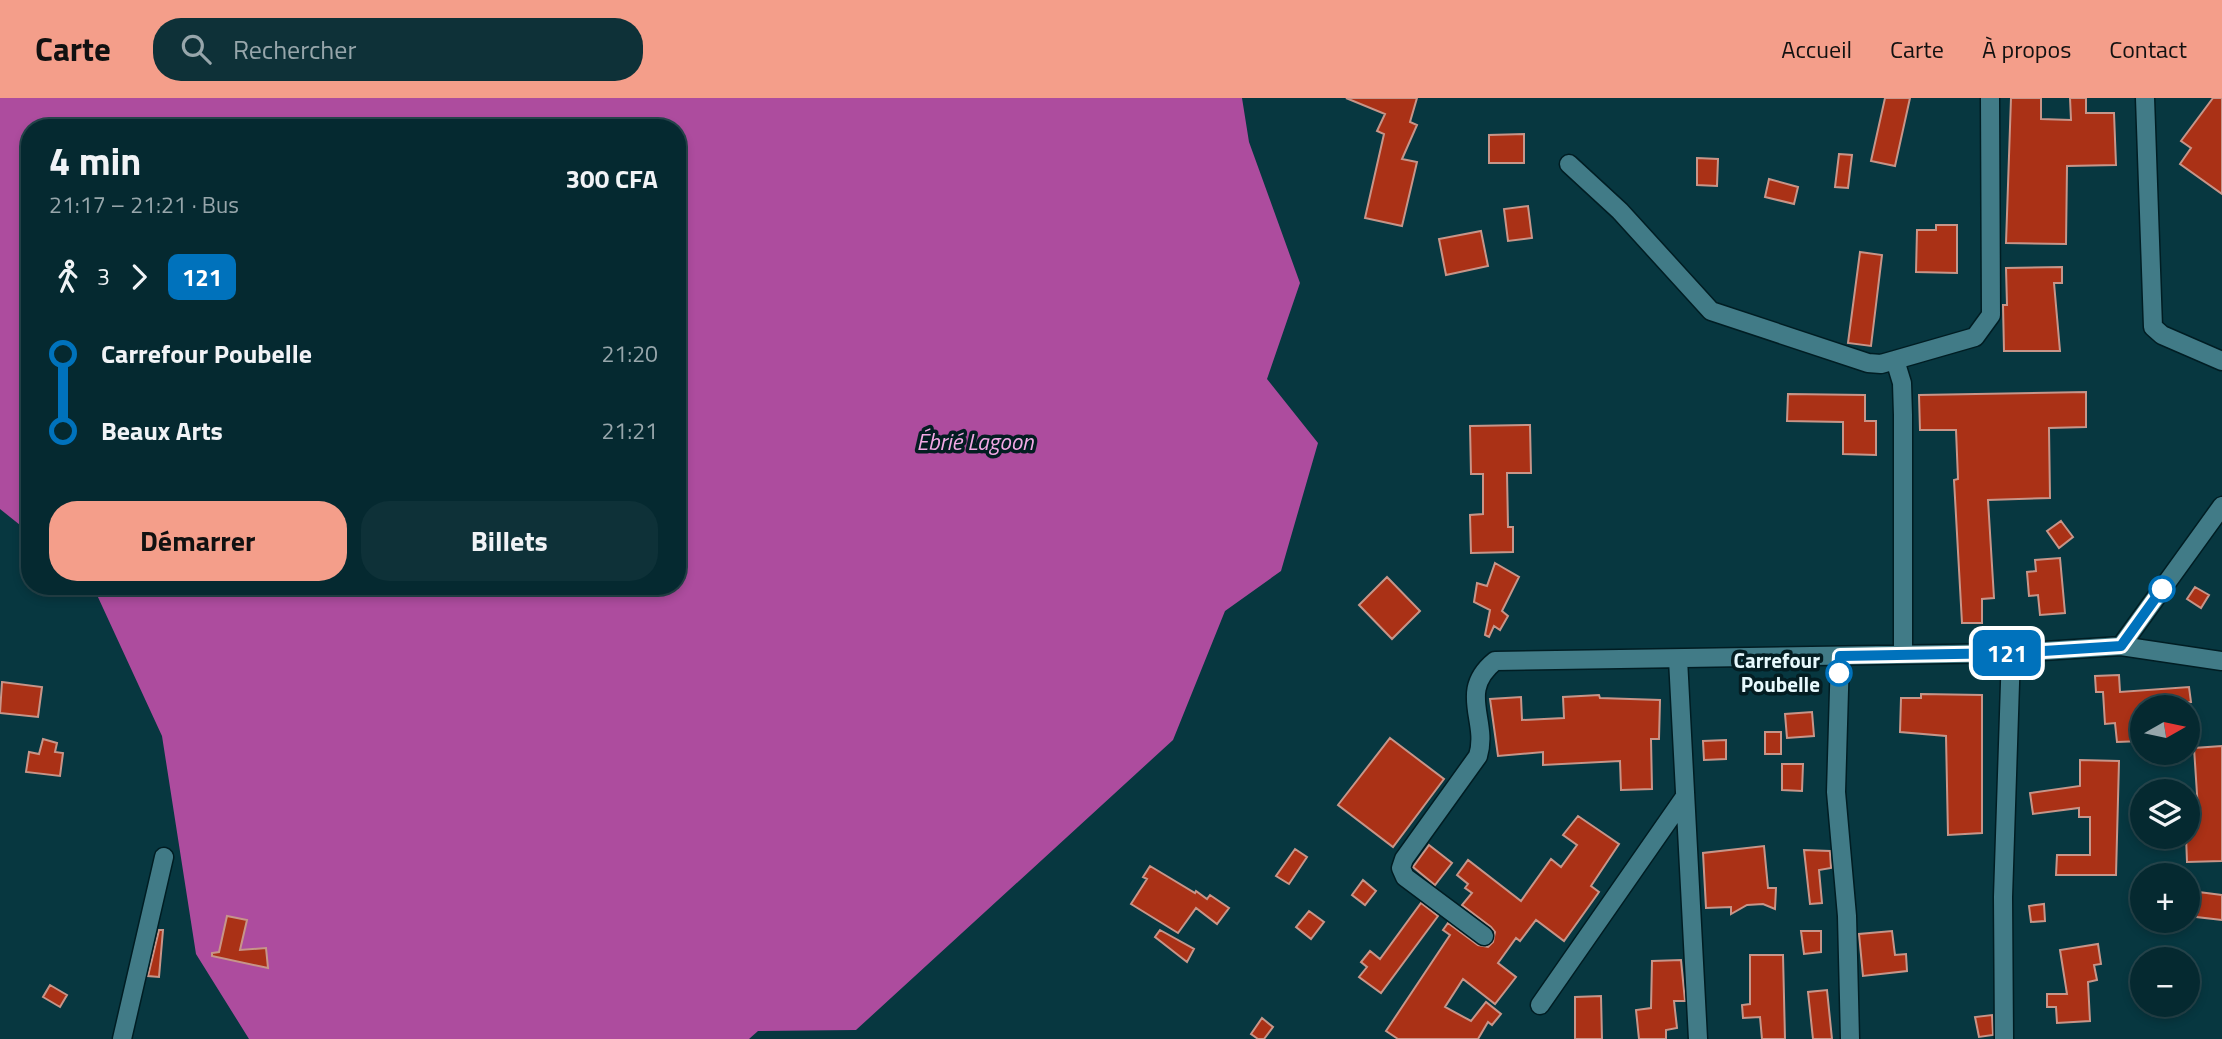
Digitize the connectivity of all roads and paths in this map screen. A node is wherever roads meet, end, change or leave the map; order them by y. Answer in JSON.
{"nodes":[{"id":1,"x":1990,"y":98,"type":"edge"},
{"id":2,"x":2145,"y":98,"type":"edge"},
{"id":3,"x":1569,"y":164,"type":"dead end"},
{"id":4,"x":1895,"y":360,"type":"junction"},
{"id":5,"x":2222,"y":361,"type":"edge"},
{"id":6,"x":2222,"y":506,"type":"edge"},
{"id":7,"x":2121,"y":646,"type":"junction"},
{"id":8,"x":2011,"y":653,"type":"junction"},
{"id":9,"x":1903,"y":654,"type":"junction"},
{"id":10,"x":1840,"y":656,"type":"junction"},
{"id":11,"x":1678,"y":659,"type":"junction"},
{"id":12,"x":2222,"y":661,"type":"edge"},
{"id":13,"x":1684,"y":798,"type":"junction"},
{"id":14,"x":164,"y":857,"type":"dead end"},
{"id":15,"x":1483,"y":936,"type":"dead end"},
{"id":16,"x":1539,"y":1005,"type":"dead end"},
{"id":17,"x":122,"y":1039,"type":"edge"},
{"id":18,"x":1698,"y":1039,"type":"edge"},
{"id":19,"x":1850,"y":1039,"type":"edge"},
{"id":20,"x":2004,"y":1039,"type":"edge"}],
"edges":[{"from":1,"to":4,"type":"street"},
{"from":2,"to":5,"type":"street"},
{"from":3,"to":4,"type":"street"},
{"from":4,"to":9,"type":"street"},
{"from":6,"to":7,"type":"street"},
{"from":7,"to":8,"type":"street"},
{"from":7,"to":12,"type":"street"},
{"from":8,"to":9,"type":"street"},
{"from":8,"to":20,"type":"street"},
{"from":9,"to":10,"type":"street"},
{"from":10,"to":11,"type":"street"},
{"from":10,"to":19,"type":"street"},
{"from":11,"to":13,"type":"street"},
{"from":11,"to":15,"type":"street"},
{"from":13,"to":16,"type":"street"},
{"from":13,"to":18,"type":"street"},
{"from":14,"to":17,"type":"street"}]}
